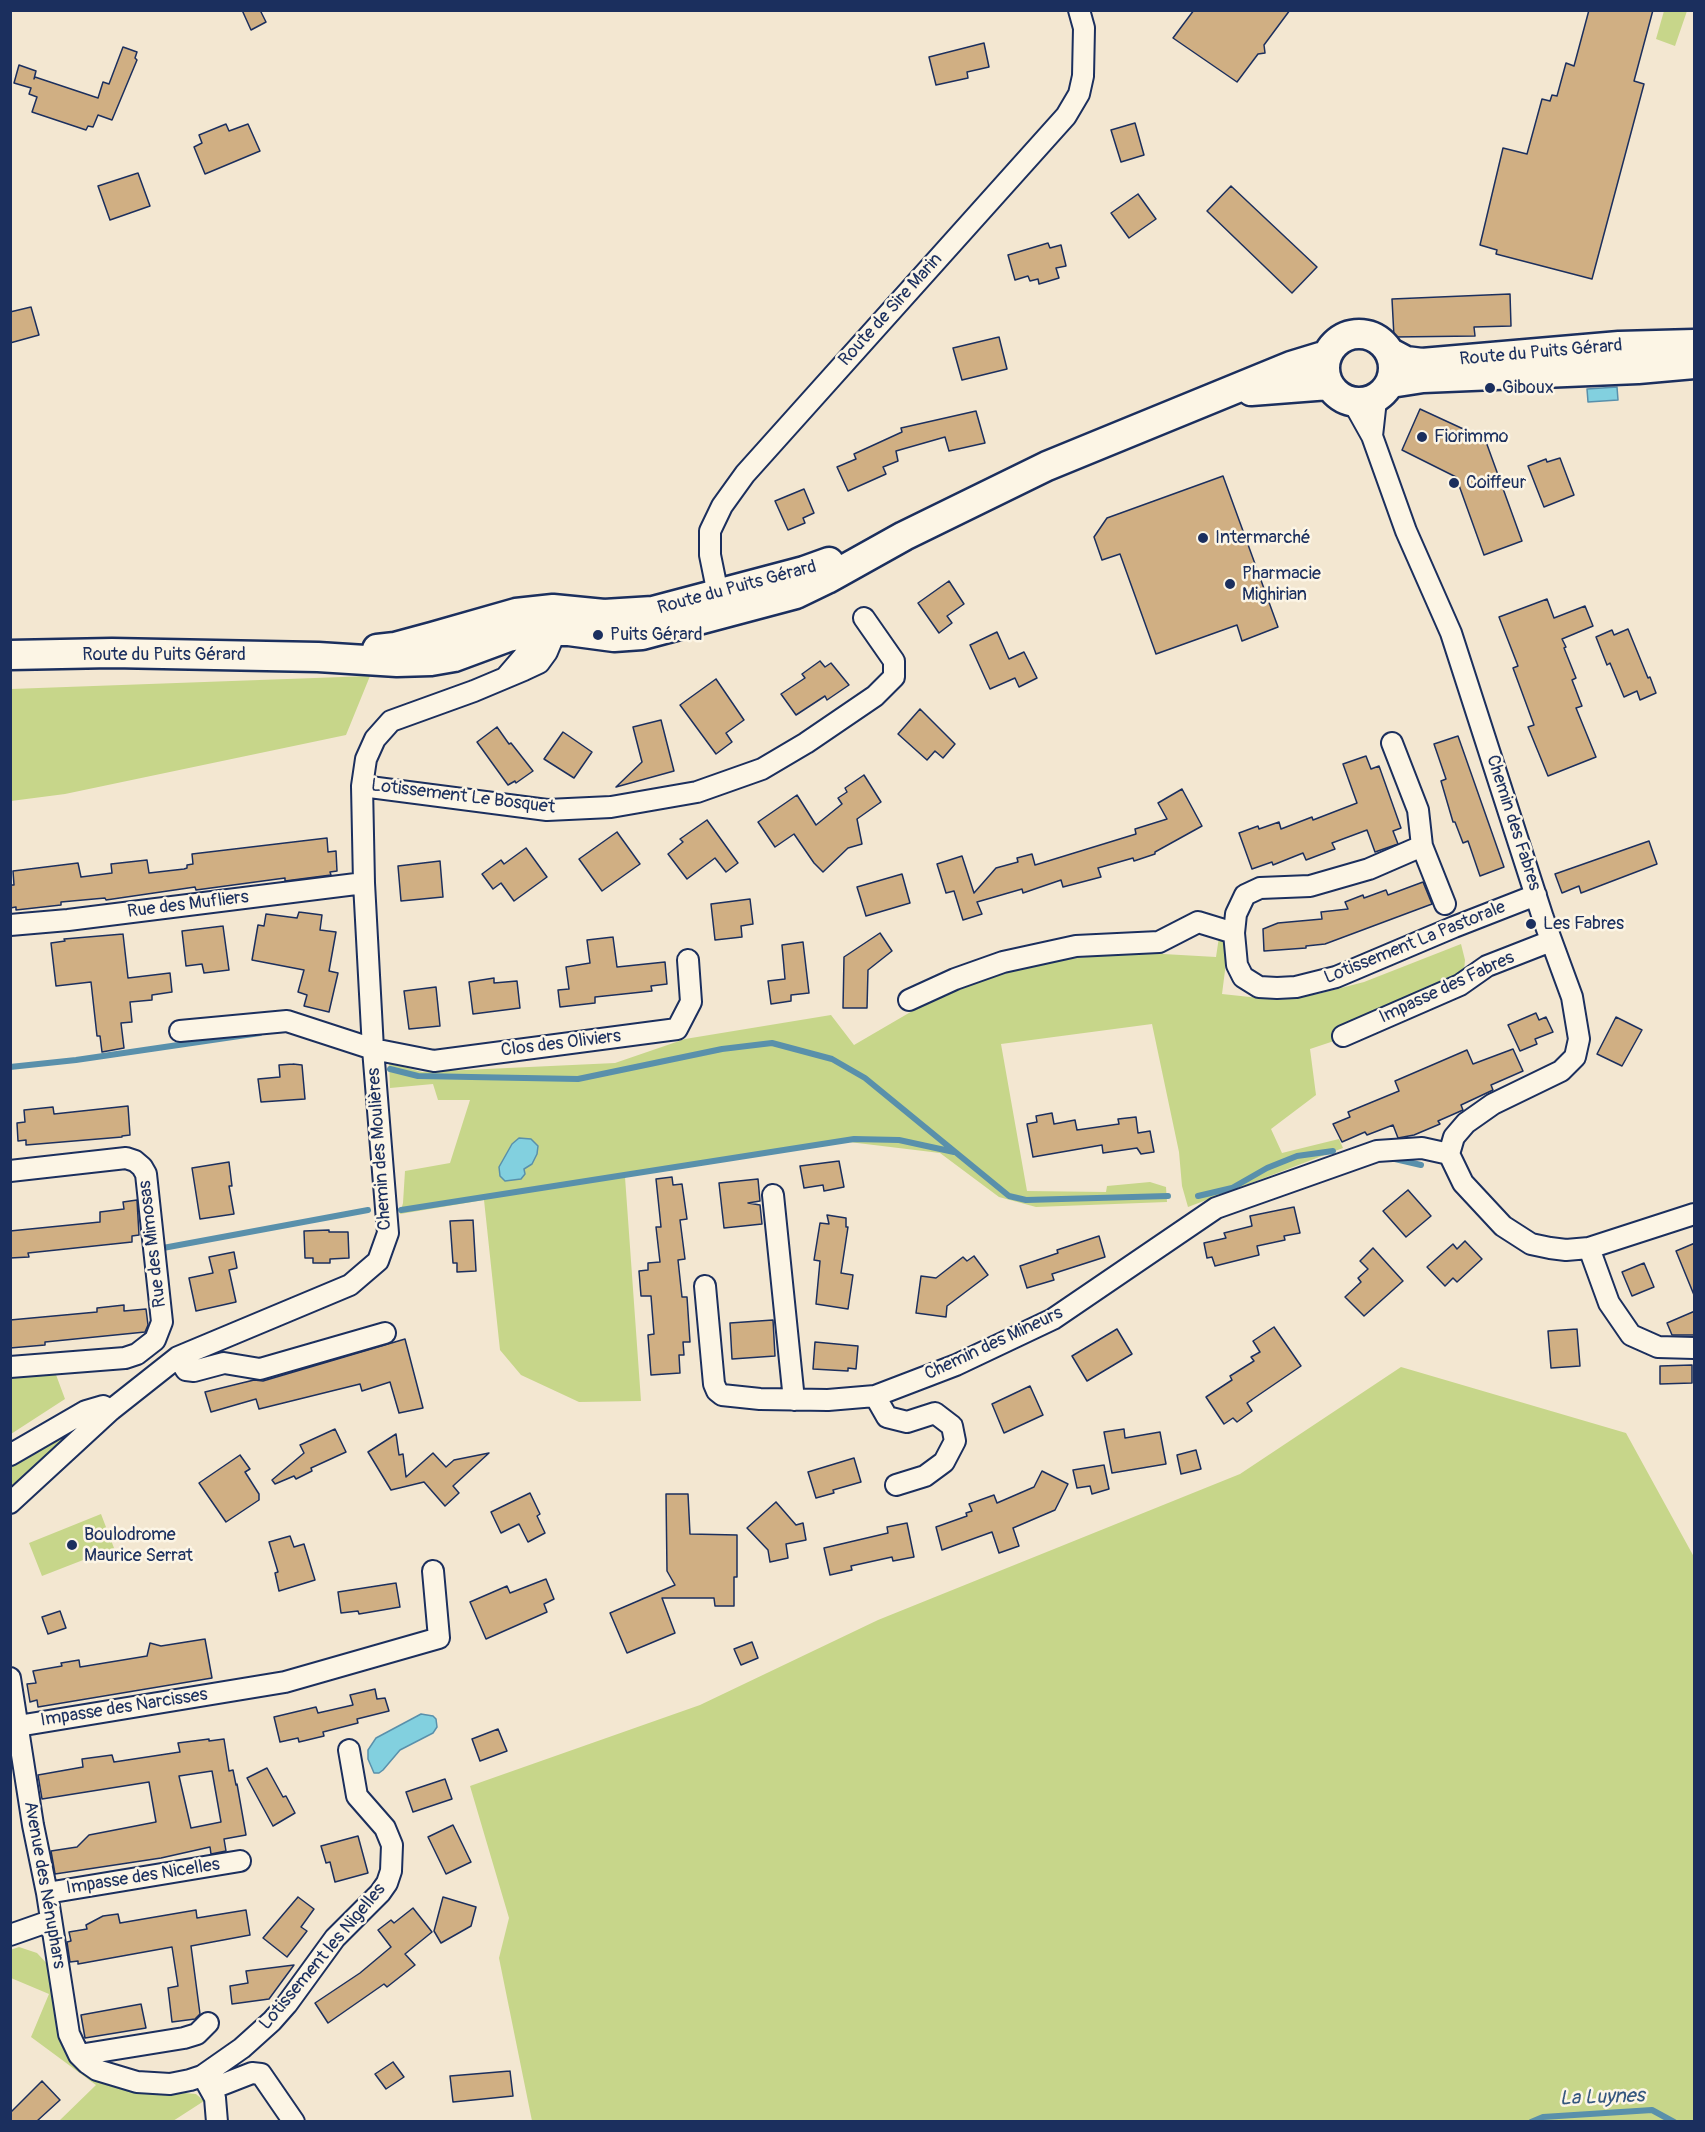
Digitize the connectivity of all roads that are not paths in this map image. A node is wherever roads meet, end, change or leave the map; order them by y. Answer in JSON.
{"nodes":[{"id":1,"x":1078,"y":10,"type":"edge"},
{"id":2,"x":1695,"y":344,"type":"edge"},
{"id":3,"x":1391,"y":353,"type":"junction"},
{"id":4,"x":1327,"y":355,"type":"junction"},
{"id":5,"x":1695,"y":364,"type":"edge"},
{"id":6,"x":1329,"y":385,"type":"junction"},
{"id":7,"x":1228,"y":392,"type":"junction"},
{"id":8,"x":1374,"y":395,"type":"junction"},
{"id":9,"x":721,"y":604,"type":"junction"},
{"id":10,"x":864,"y":618,"type":"dead end"},
{"id":11,"x":545,"y":624,"type":"junction"},
{"id":12,"x":10,"y":655,"type":"edge"},
{"id":13,"x":1392,"y":743,"type":"dead end"},
{"id":14,"x":362,"y":786,"type":"junction"},
{"id":15,"x":1422,"y":846,"type":"junction"},
{"id":16,"x":364,"y":883,"type":"junction"},
{"id":17,"x":1536,"y":895,"type":"junction"},
{"id":18,"x":1445,"y":904,"type":"dead end"},
{"id":19,"x":10,"y":925,"type":"edge"},
{"id":20,"x":1234,"y":933,"type":"junction"},
{"id":21,"x":1551,"y":941,"type":"junction"},
{"id":22,"x":688,"y":960,"type":"dead end"},
{"id":23,"x":909,"y":1000,"type":"dead end"},
{"id":24,"x":180,"y":1031,"type":"dead end"},
{"id":25,"x":1343,"y":1036,"type":"dead end"},
{"id":26,"x":373,"y":1048,"type":"junction"},
{"id":27,"x":1449,"y":1154,"type":"junction"},
{"id":28,"x":10,"y":1171,"type":"edge"},
{"id":29,"x":773,"y":1195,"type":"dead end"},
{"id":30,"x":1695,"y":1214,"type":"edge"},
{"id":31,"x":1589,"y":1248,"type":"junction"},
{"id":32,"x":705,"y":1286,"type":"dead end"},
{"id":33,"x":385,"y":1333,"type":"dead end"},
{"id":34,"x":1693,"y":1347,"type":"edge"},
{"id":35,"x":178,"y":1357,"type":"junction"},
{"id":36,"x":10,"y":1367,"type":"edge"},
{"id":37,"x":874,"y":1396,"type":"junction"},
{"id":38,"x":794,"y":1400,"type":"junction"},
{"id":39,"x":111,"y":1410,"type":"junction"},
{"id":40,"x":10,"y":1455,"type":"edge"},
{"id":41,"x":896,"y":1485,"type":"dead end"},
{"id":42,"x":10,"y":1503,"type":"edge"},
{"id":43,"x":433,"y":1571,"type":"dead end"},
{"id":44,"x":10,"y":1678,"type":"edge"},
{"id":45,"x":18,"y":1726,"type":"junction"},
{"id":46,"x":349,"y":1750,"type":"dead end"},
{"id":47,"x":240,"y":1861,"type":"dead end"},
{"id":48,"x":46,"y":1893,"type":"junction"},
{"id":49,"x":50,"y":1921,"type":"junction"},
{"id":50,"x":10,"y":1935,"type":"edge"},
{"id":51,"x":208,"y":2024,"type":"dead end"},
{"id":52,"x":79,"y":2055,"type":"junction"},
{"id":53,"x":207,"y":2083,"type":"junction"},
{"id":54,"x":217,"y":2121,"type":"edge"},
{"id":55,"x":294,"y":2121,"type":"edge"}],
"edges":[{"from":1,"to":9,"type":"street","name":"Route de Sire Marin"},
{"from":2,"to":3,"type":"main road","name":"Route du Puits Gérard"},
{"from":3,"to":4,"type":"main road"},
{"from":3,"to":8,"type":"main road"},
{"from":4,"to":6,"type":"main road"},
{"from":4,"to":7,"type":"main road","name":"Route du Puits Gérard"},
{"from":5,"to":8,"type":"main road","name":"Route du Puits Gérard"},
{"from":6,"to":7,"type":"main road","name":"Route du Puits Gérard"},
{"from":6,"to":8,"type":"main road"},
{"from":7,"to":9,"type":"main road","name":"Route du Puits Gérard"},
{"from":8,"to":17,"type":"street","name":"Chemin des Fabres"},
{"from":9,"to":11,"type":"main road","name":"Route du Puits Gérard"},
{"from":10,"to":14,"type":"street","name":"Lotissement Le Bosquet"},
{"from":11,"to":12,"type":"main road","name":"Route du Puits Gérard"},
{"from":11,"to":14,"type":"street","name":"Chemin des Moulières"},
{"from":13,"to":15,"type":"street","name":"Lotissement La Pastorale"},
{"from":14,"to":16,"type":"street","name":"Chemin des Moulières"},
{"from":15,"to":18,"type":"street","name":"Lotissement La Pastorale"},
{"from":15,"to":20,"type":"street","name":"Lotissement La Pastorale"},
{"from":16,"to":19,"type":"street","name":"Rue des Mufliers"},
{"from":16,"to":26,"type":"street","name":"Chemin des Moulières"},
{"from":17,"to":20,"type":"street","name":"Lotissement La Pastorale"},
{"from":17,"to":21,"type":"street","name":"Chemin des Fabres"},
{"from":20,"to":23,"type":"street"},
{"from":21,"to":25,"type":"street","name":"Impasse des Fabres"},
{"from":21,"to":27,"type":"street","name":"Chemin des Fabres"},
{"from":22,"to":26,"type":"street","name":"Clos des Oliviers"},
{"from":24,"to":26,"type":"street"},
{"from":26,"to":35,"type":"street","name":"Chemin des Moulières"},
{"from":27,"to":31,"type":"street"},
{"from":27,"to":37,"type":"street","name":"Chemin des Mineurs"},
{"from":28,"to":36,"type":"street","name":"Rue des Mimosas"},
{"from":29,"to":38,"type":"street"},
{"from":30,"to":31,"type":"street"},
{"from":31,"to":34,"type":"street"},
{"from":32,"to":38,"type":"street","name":"Chemin des Mineurs"},
{"from":33,"to":35,"type":"street"},
{"from":35,"to":39,"type":"street","name":"Chemin des Moulières"},
{"from":37,"to":38,"type":"street","name":"Chemin des Mineurs"},
{"from":37,"to":41,"type":"street"},
{"from":39,"to":40,"type":"street"},
{"from":39,"to":42,"type":"street","name":"Chemin des Moulières"},
{"from":43,"to":45,"type":"street","name":"Impasse des Narcisses"},
{"from":44,"to":45,"type":"street","name":"Avenue des Nénuphars"},
{"from":45,"to":48,"type":"street","name":"Avenue des Nénuphars"},
{"from":46,"to":53,"type":"street","name":"Lotissement les Nigelles"},
{"from":47,"to":48,"type":"street","name":"Impasse des Nicelles"},
{"from":48,"to":49,"type":"street","name":"Avenue des Nénuphars"},
{"from":49,"to":50,"type":"street"},
{"from":49,"to":52,"type":"street","name":"Avenue des Nénuphars"},
{"from":51,"to":52,"type":"street"},
{"from":52,"to":53,"type":"street"},
{"from":53,"to":54,"type":"street"},
{"from":53,"to":55,"type":"street"}]}
